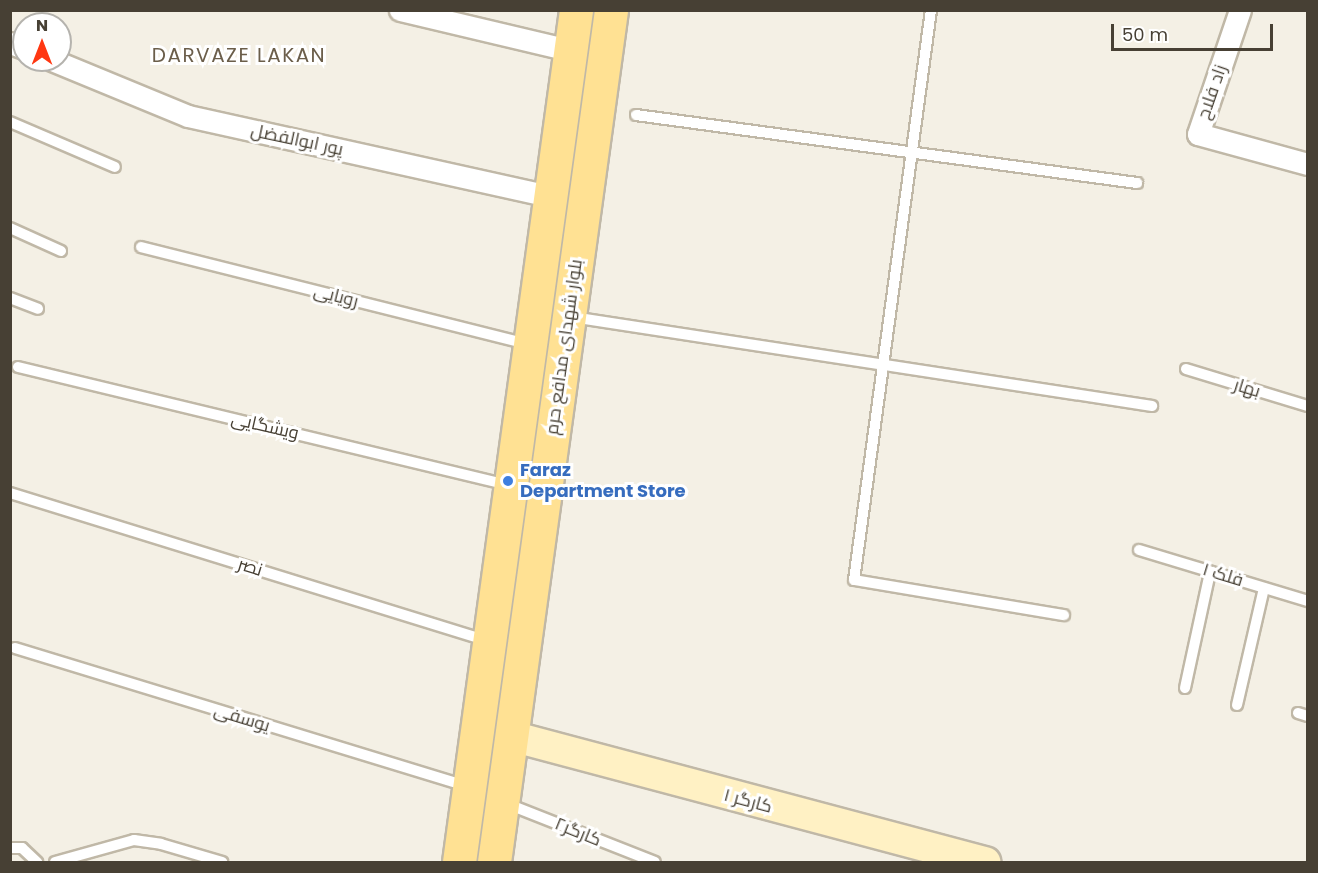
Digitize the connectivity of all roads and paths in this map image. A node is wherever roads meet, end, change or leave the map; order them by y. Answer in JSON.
{"nodes":[{"id":1,"x":400,"y":10,"type":"edge"},
{"id":2,"x":576,"y":10,"type":"edge"},
{"id":3,"x":611,"y":10,"type":"edge"},
{"id":4,"x":931,"y":10,"type":"edge"},
{"id":5,"x":1240,"y":10,"type":"edge"},
{"id":6,"x":569,"y":50,"type":"junction"},
{"id":7,"x":72,"y":68,"type":"edge"},
{"id":8,"x":636,"y":115,"type":"dead end"},
{"id":9,"x":10,"y":122,"type":"edge"},
{"id":10,"x":912,"y":152,"type":"junction"},
{"id":11,"x":1308,"y":164,"type":"edge"},
{"id":12,"x":115,"y":167,"type":"dead end"},
{"id":13,"x":1137,"y":183,"type":"dead end"},
{"id":14,"x":550,"y":196,"type":"junction"},
{"id":15,"x":10,"y":228,"type":"edge"},
{"id":16,"x":141,"y":247,"type":"dead end"},
{"id":17,"x":61,"y":251,"type":"dead end"},
{"id":18,"x":10,"y":298,"type":"edge"},
{"id":19,"x":38,"y":309,"type":"dead end"},
{"id":20,"x":568,"y":317,"type":"junction"},
{"id":21,"x":531,"y":345,"type":"junction"},
{"id":22,"x":884,"y":365,"type":"junction"},
{"id":23,"x":18,"y":367,"type":"dead end"},
{"id":24,"x":1186,"y":369,"type":"dead end"},
{"id":25,"x":1152,"y":406,"type":"dead end"},
{"id":26,"x":1308,"y":406,"type":"edge"},
{"id":27,"x":512,"y":486,"type":"junction"},
{"id":28,"x":10,"y":493,"type":"edge"},
{"id":29,"x":1139,"y":550,"type":"dead end"},
{"id":30,"x":1210,"y":572,"type":"junction"},
{"id":31,"x":1264,"y":588,"type":"junction"},
{"id":32,"x":1308,"y":601,"type":"edge"},
{"id":33,"x":1064,"y":615,"type":"dead end"},
{"id":34,"x":490,"y":641,"type":"junction"},
{"id":35,"x":15,"y":648,"type":"dead end"},
{"id":36,"x":1185,"y":688,"type":"dead end"},
{"id":37,"x":1236,"y":705,"type":"dead end"},
{"id":38,"x":511,"y":736,"type":"junction"},
{"id":39,"x":470,"y":788,"type":"junction"},
{"id":40,"x":502,"y":802,"type":"junction"},
{"id":41,"x":10,"y":848,"type":"edge"},
{"id":42,"x":37,"y":862,"type":"edge"},
{"id":43,"x":55,"y":862,"type":"edge"},
{"id":44,"x":222,"y":862,"type":"edge"},
{"id":45,"x":459,"y":862,"type":"edge"},
{"id":46,"x":494,"y":862,"type":"edge"},
{"id":47,"x":655,"y":862,"type":"edge"},
{"id":48,"x":986,"y":862,"type":"edge"}],
"edges":[{"from":1,"to":6,"type":"street"},
{"from":2,"to":6,"type":"main road","name":"بلوار شهدای مدافع حرم"},
{"from":3,"to":20,"type":"main road","name":"بلوار شهدای مدافع حرم"},
{"from":4,"to":10,"type":"lane"},
{"from":5,"to":11,"type":"street","name":"زاد فلاح"},
{"from":6,"to":14,"type":"main road","name":"بلوار شهدای مدافع حرم"},
{"from":7,"to":14,"type":"street","name":"پور ابوالفضل"},
{"from":8,"to":10,"type":"lane"},
{"from":9,"to":12,"type":"lane"},
{"from":10,"to":13,"type":"lane"},
{"from":10,"to":22,"type":"lane"},
{"from":14,"to":21,"type":"main road","name":"بلوار شهدای مدافع حرم"},
{"from":15,"to":17,"type":"lane"},
{"from":16,"to":21,"type":"lane","name":"رویایی"},
{"from":18,"to":19,"type":"lane"},
{"from":20,"to":22,"type":"lane"},
{"from":20,"to":38,"type":"main road","name":"بلوار شهدای مدافع حرم"},
{"from":21,"to":27,"type":"main road","name":"بلوار شهدای مدافع حرم"},
{"from":22,"to":25,"type":"lane"},
{"from":22,"to":33,"type":"lane"},
{"from":23,"to":27,"type":"lane","name":"ویشگایی"},
{"from":24,"to":26,"type":"lane","name":"بهار"},
{"from":27,"to":34,"type":"main road","name":"بلوار شهدای مدافع حرم"},
{"from":28,"to":34,"type":"lane","name":"نصر"},
{"from":29,"to":30,"type":"lane","name":"فلک ۱"},
{"from":30,"to":31,"type":"lane","name":"فلک ۱"},
{"from":30,"to":36,"type":"lane"},
{"from":31,"to":32,"type":"lane","name":"فلک ۱"},
{"from":31,"to":37,"type":"lane"},
{"from":34,"to":39,"type":"main road","name":"بلوار شهدای مدافع حرم"},
{"from":35,"to":39,"type":"lane","name":"یوسفی"},
{"from":38,"to":40,"type":"main road","name":"بلوار شهدای مدافع حرم"},
{"from":38,"to":48,"type":"street","name":"کارگر ۱"},
{"from":39,"to":45,"type":"main road","name":"بلوار شهدای مدافع حرم"},
{"from":40,"to":46,"type":"main road","name":"بلوار شهدای مدافع حرم"},
{"from":40,"to":47,"type":"lane","name":"کارگر۲"},
{"from":41,"to":42,"type":"lane"},
{"from":43,"to":44,"type":"lane"}]}
